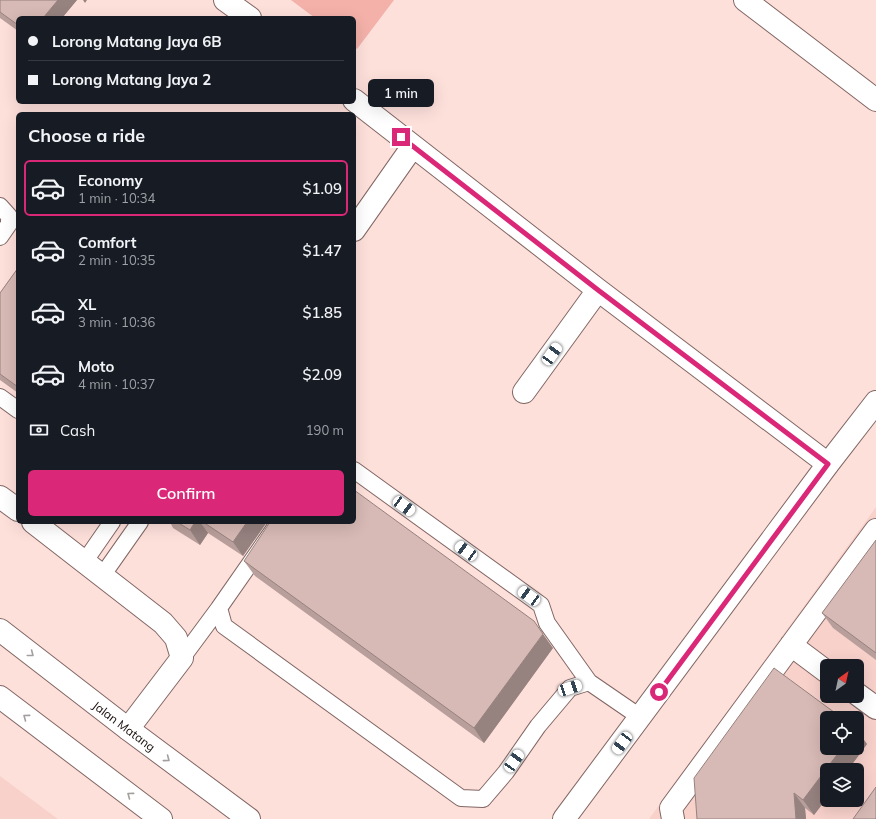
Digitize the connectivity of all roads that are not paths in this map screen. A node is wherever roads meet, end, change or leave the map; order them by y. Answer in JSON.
{"nodes":[{"id":1,"x":225,"y":0,"type":"edge"},
{"id":2,"x":745,"y":0,"type":"edge"},
{"id":3,"x":247,"y":16,"type":"edge"},
{"id":4,"x":876,"y":100,"type":"edge"},
{"id":5,"x":356,"y":102,"type":"edge"},
{"id":6,"x":413,"y":146,"type":"junction"},
{"id":7,"x":0,"y":206,"type":"edge"},
{"id":8,"x":356,"y":227,"type":"edge"},
{"id":9,"x":0,"y":237,"type":"edge"},
{"id":10,"x":598,"y":290,"type":"junction"},
{"id":11,"x":524,"y":392,"type":"dead end"},
{"id":12,"x":0,"y":397,"type":"edge"},
{"id":13,"x":876,"y":402,"type":"edge"},
{"id":14,"x":16,"y":409,"type":"edge"},
{"id":15,"x":828,"y":464,"type":"junction"},
{"id":16,"x":356,"y":471,"type":"edge"},
{"id":17,"x":0,"y":497,"type":"edge"},
{"id":18,"x":16,"y":509,"type":"edge"},
{"id":19,"x":36,"y":524,"type":"edge"},
{"id":20,"x":111,"y":524,"type":"edge"},
{"id":21,"x":139,"y":524,"type":"edge"},
{"id":22,"x":278,"y":524,"type":"edge"},
{"id":23,"x":876,"y":530,"type":"edge"},
{"id":24,"x":85,"y":561,"type":"junction"},
{"id":25,"x":102,"y":576,"type":"junction"},
{"id":26,"x":219,"y":608,"type":"junction"},
{"id":27,"x":0,"y":630,"type":"edge"},
{"id":28,"x":791,"y":645,"type":"junction"},
{"id":29,"x":182,"y":658,"type":"junction"},
{"id":30,"x":820,"y":667,"type":"edge"},
{"id":31,"x":589,"y":682,"type":"junction"},
{"id":32,"x":0,"y":697,"type":"edge"},
{"id":33,"x":864,"y":699,"type":"edge"},
{"id":34,"x":876,"y":708,"type":"edge"},
{"id":35,"x":640,"y":718,"type":"junction"},
{"id":36,"x":128,"y":729,"type":"junction"},
{"id":37,"x":161,"y":819,"type":"edge"},
{"id":38,"x":249,"y":819,"type":"edge"},
{"id":39,"x":564,"y":819,"type":"edge"},
{"id":40,"x":673,"y":819,"type":"edge"}],
"edges":[{"from":1,"to":3,"type":"street"},
{"from":2,"to":4,"type":"street"},
{"from":5,"to":6,"type":"street"},
{"from":6,"to":8,"type":"street"},
{"from":6,"to":10,"type":"street"},
{"from":7,"to":9,"type":"lane"},
{"from":10,"to":11,"type":"street"},
{"from":10,"to":15,"type":"street"},
{"from":12,"to":14,"type":"lane"},
{"from":13,"to":15,"type":"street"},
{"from":15,"to":35,"type":"street"},
{"from":16,"to":31,"type":"lane"},
{"from":17,"to":18,"type":"street"},
{"from":19,"to":24,"type":"street"},
{"from":20,"to":24,"type":"lane"},
{"from":21,"to":25,"type":"lane"},
{"from":22,"to":26,"type":"lane"},
{"from":23,"to":28,"type":"street"},
{"from":24,"to":25,"type":"street"},
{"from":25,"to":29,"type":"street"},
{"from":26,"to":29,"type":"lane"},
{"from":26,"to":31,"type":"lane"},
{"from":27,"to":36,"type":"street","name":"Jalan Matang","one_way":true},
{"from":28,"to":30,"type":"street"},
{"from":28,"to":40,"type":"street"},
{"from":29,"to":36,"type":"street"},
{"from":31,"to":35,"type":"lane"},
{"from":37,"to":32,"type":"street","one_way":true},
{"from":33,"to":34,"type":"street"},
{"from":35,"to":39,"type":"street"},
{"from":36,"to":38,"type":"street","name":"Jalan Matang","one_way":true}]}
